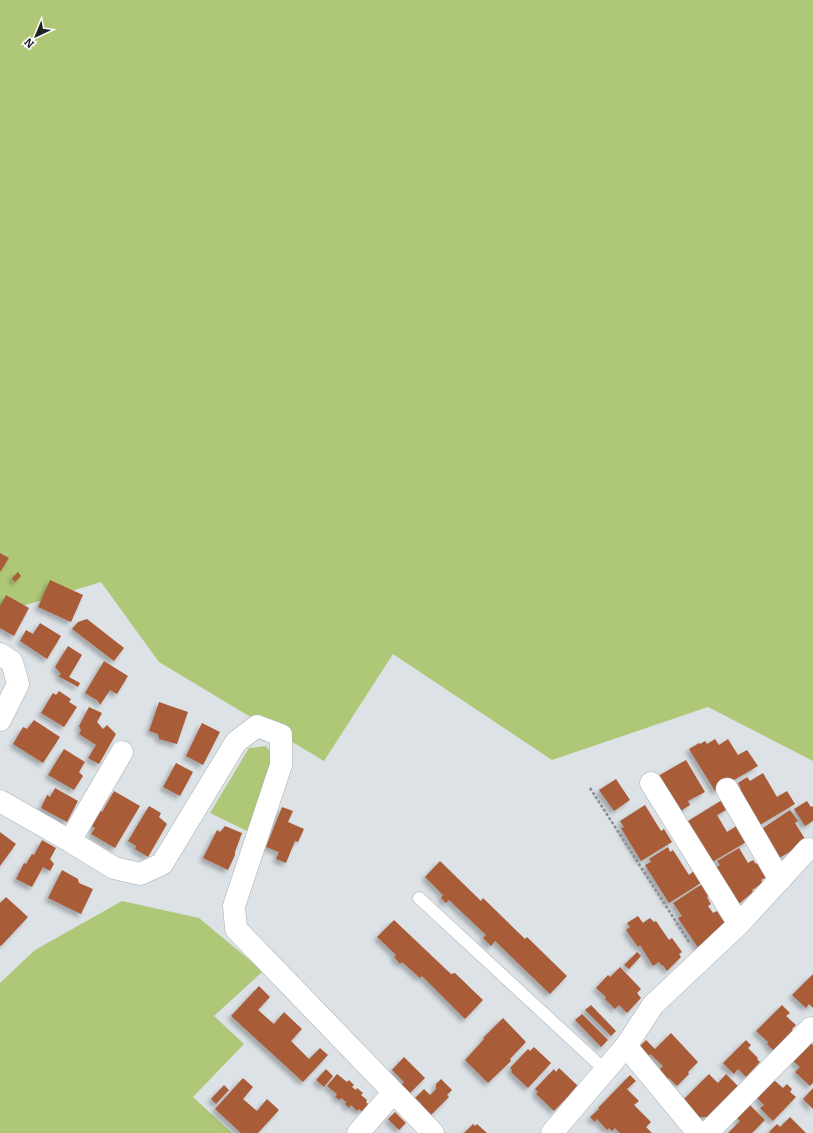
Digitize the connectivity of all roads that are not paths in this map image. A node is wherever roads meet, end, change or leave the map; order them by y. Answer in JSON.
{"nodes":[{"id":1,"x":0,"y":654,"type":"edge"},
{"id":2,"x":0,"y":720,"type":"edge"},
{"id":3,"x":122,"y":752,"type":"dead end"},
{"id":4,"x":651,"y":783,"type":"dead end"},
{"id":5,"x":727,"y":789,"type":"dead end"},
{"id":6,"x":0,"y":801,"type":"edge"},
{"id":7,"x":70,"y":841,"type":"junction"},
{"id":8,"x":808,"y":849,"type":"dead end"},
{"id":9,"x":780,"y":880,"type":"junction"},
{"id":10,"x":419,"y":898,"type":"dead end"},
{"id":11,"x":739,"y":924,"type":"junction"},
{"id":12,"x":812,"y":1028,"type":"dead end"},
{"id":13,"x":626,"y":1046,"type":"junction"},
{"id":14,"x":605,"y":1070,"type":"junction"},
{"id":15,"x":393,"y":1093,"type":"junction"},
{"id":16,"x":358,"y":1133,"type":"edge"},
{"id":17,"x":433,"y":1133,"type":"edge"},
{"id":18,"x":552,"y":1133,"type":"edge"},
{"id":19,"x":698,"y":1133,"type":"edge"},
{"id":20,"x":707,"y":1133,"type":"edge"}],
"edges":[{"from":1,"to":2,"type":"street"},
{"from":3,"to":7,"type":"street"},
{"from":4,"to":11,"type":"street"},
{"from":5,"to":9,"type":"street"},
{"from":6,"to":7,"type":"street"},
{"from":7,"to":15,"type":"street"},
{"from":8,"to":9,"type":"street"},
{"from":9,"to":11,"type":"street"},
{"from":10,"to":14,"type":"lane"},
{"from":11,"to":13,"type":"street"},
{"from":12,"to":20,"type":"street"},
{"from":13,"to":14,"type":"street"},
{"from":13,"to":19,"type":"street"},
{"from":14,"to":18,"type":"street"},
{"from":15,"to":16,"type":"street"},
{"from":15,"to":17,"type":"street"}]}
